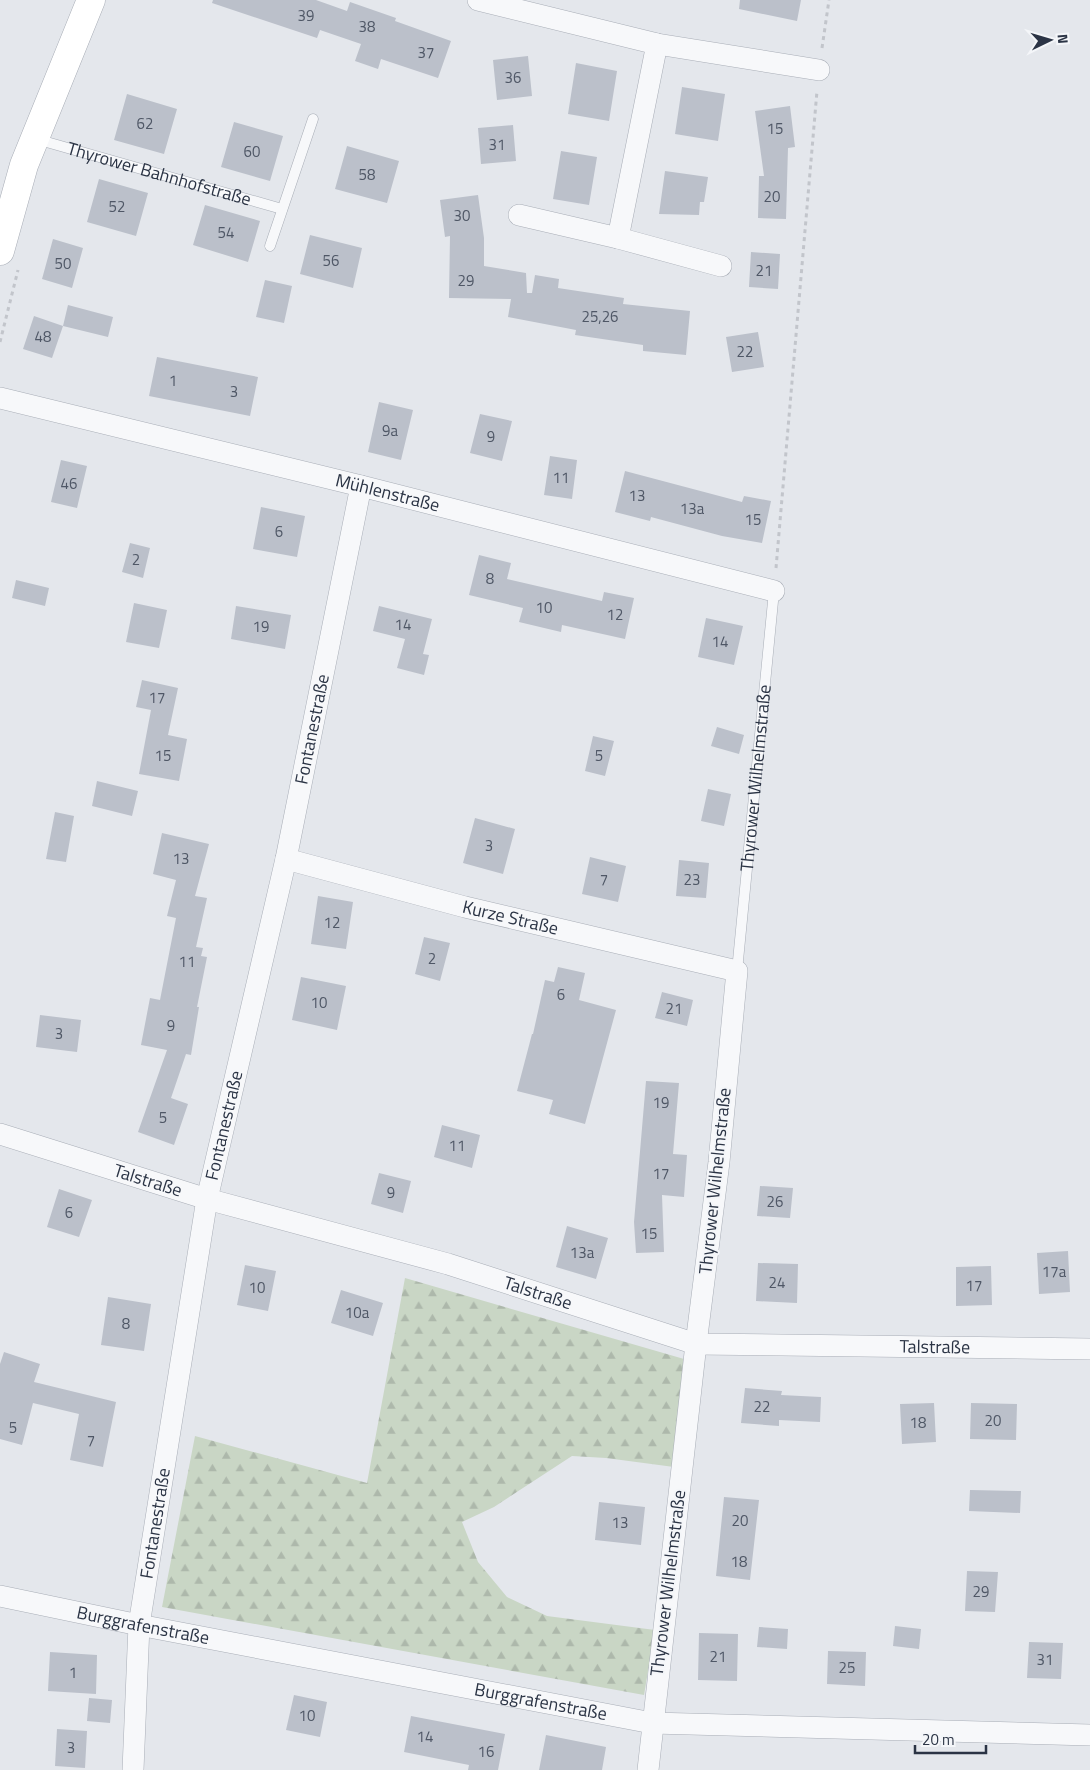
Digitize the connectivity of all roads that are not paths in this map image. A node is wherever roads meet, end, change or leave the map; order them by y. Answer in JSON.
{"nodes":[{"id":1,"x":91,"y":0,"type":"edge"},
{"id":2,"x":478,"y":0,"type":"edge"},
{"id":3,"x":502,"y":3,"type":"edge"},
{"id":4,"x":657,"y":44,"type":"junction"},
{"id":5,"x":819,"y":70,"type":"road end"},
{"id":6,"x":313,"y":119,"type":"dead end"},
{"id":7,"x":34,"y":139,"type":"junction"},
{"id":8,"x":282,"y":209,"type":"junction"},
{"id":9,"x":519,"y":215,"type":"dead end"},
{"id":10,"x":618,"y":238,"type":"junction"},
{"id":11,"x":270,"y":246,"type":"dead end"},
{"id":12,"x":9,"y":260,"type":"edge"},
{"id":13,"x":721,"y":266,"type":"dead end"},
{"id":14,"x":0,"y":398,"type":"edge"},
{"id":15,"x":360,"y":486,"type":"junction"},
{"id":16,"x":774,"y":591,"type":"joint"},
{"id":17,"x":286,"y":860,"type":"junction"},
{"id":18,"x":737,"y":971,"type":"junction"},
{"id":19,"x":0,"y":1134,"type":"edge"},
{"id":20,"x":207,"y":1198,"type":"junction"},
{"id":21,"x":696,"y":1344,"type":"junction"},
{"id":22,"x":1090,"y":1349,"type":"edge"},
{"id":23,"x":0,"y":1596,"type":"edge"},
{"id":24,"x":139,"y":1625,"type":"junction"},
{"id":25,"x":652,"y":1723,"type":"junction"},
{"id":26,"x":1090,"y":1735,"type":"edge"},
{"id":27,"x":133,"y":1770,"type":"edge"},
{"id":28,"x":648,"y":1770,"type":"edge"}],
"edges":[{"from":1,"to":7,"type":"main road"},
{"from":2,"to":3,"type":"street"},
{"from":3,"to":4,"type":"street"},
{"from":4,"to":5,"type":"street"},
{"from":4,"to":10,"type":"street"},
{"from":6,"to":8,"type":"lane"},
{"from":7,"to":8,"type":"lane","name":"Thyrower Bahnhofstraße"},
{"from":7,"to":12,"type":"main road"},
{"from":8,"to":11,"type":"lane"},
{"from":9,"to":10,"type":"street"},
{"from":10,"to":13,"type":"street"},
{"from":14,"to":15,"type":"street","name":"Mühlenstraße"},
{"from":15,"to":16,"type":"street","name":"Mühlenstraße"},
{"from":15,"to":17,"type":"street","name":"Fontanestraße"},
{"from":16,"to":18,"type":"lane","name":"Thyrower Wilhelmstraße"},
{"from":17,"to":18,"type":"street","name":"Kurze Straße"},
{"from":17,"to":20,"type":"street","name":"Fontanestraße"},
{"from":18,"to":21,"type":"street","name":"Thyrower Wilhelmstraße"},
{"from":19,"to":20,"type":"street","name":"Talstraße"},
{"from":20,"to":21,"type":"street","name":"Talstraße"},
{"from":20,"to":24,"type":"street","name":"Fontanestraße"},
{"from":21,"to":22,"type":"street","name":"Talstraße"},
{"from":21,"to":25,"type":"street","name":"Thyrower Wilhelmstraße"},
{"from":23,"to":24,"type":"street","name":"Burggrafenstraße"},
{"from":24,"to":25,"type":"street","name":"Burggrafenstraße"},
{"from":24,"to":27,"type":"street","name":"Fontanestraße"},
{"from":25,"to":26,"type":"street","name":"Burggrafenstraße"},
{"from":25,"to":28,"type":"street","name":"Thyrower Wilhelmstraße"}]}
